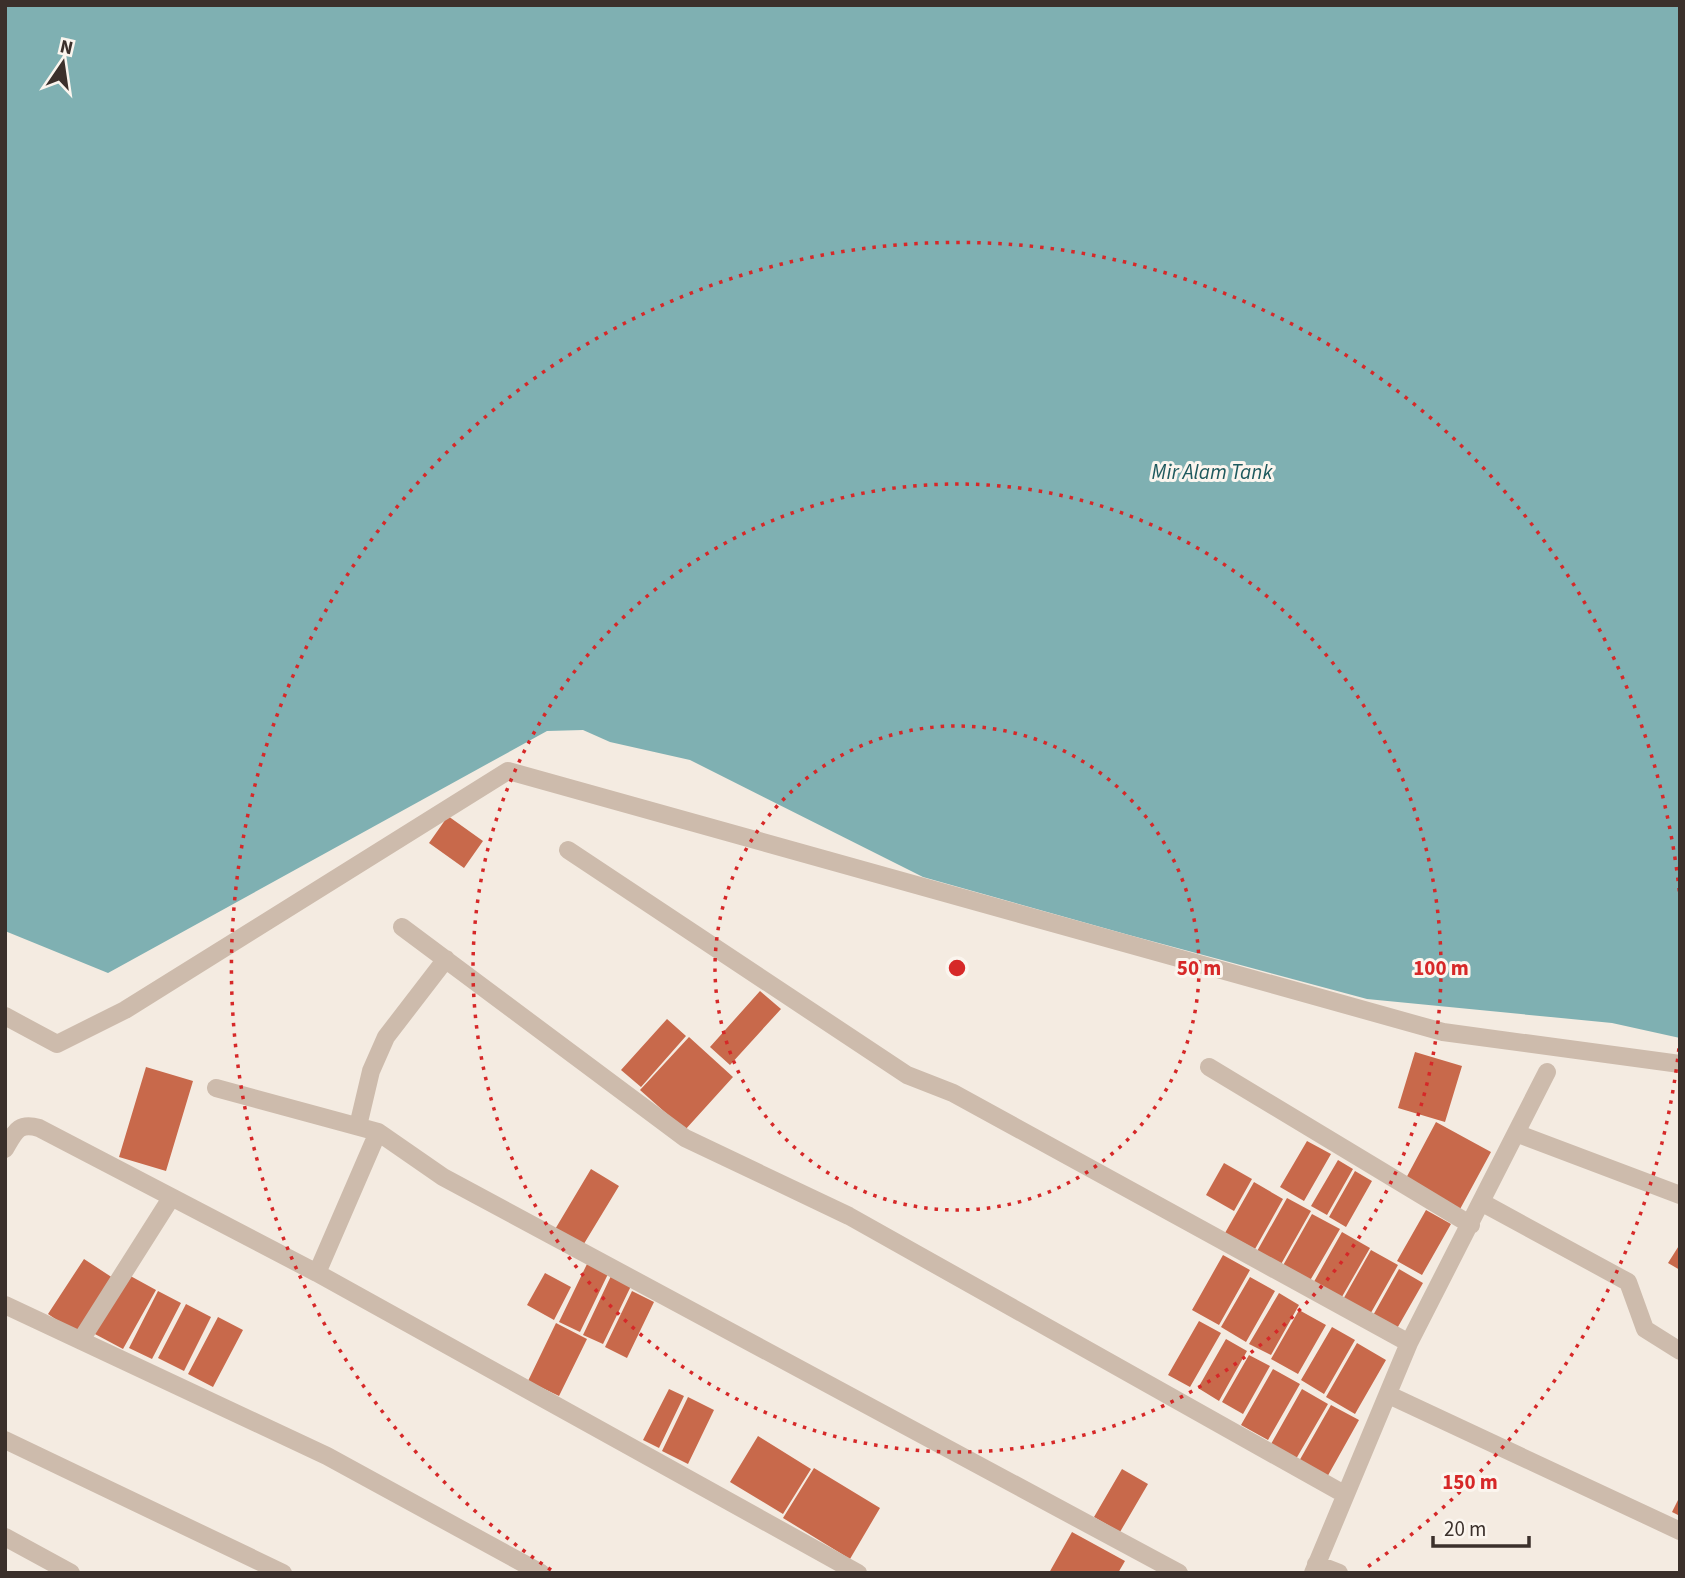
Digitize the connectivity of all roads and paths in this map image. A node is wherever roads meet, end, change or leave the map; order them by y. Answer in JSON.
{"nodes":[{"id":1,"x":569,"y":850,"type":"dead end"},
{"id":2,"x":402,"y":927,"type":"dead end"},
{"id":3,"x":446,"y":959,"type":"junction"},
{"id":4,"x":5,"y":1016,"type":"edge"},
{"id":5,"x":1680,"y":1063,"type":"edge"},
{"id":6,"x":1209,"y":1067,"type":"dead end"},
{"id":7,"x":1547,"y":1072,"type":"dead end"},
{"id":8,"x":216,"y":1088,"type":"dead end"},
{"id":9,"x":358,"y":1126,"type":"junction"},
{"id":10,"x":378,"y":1132,"type":"junction"},
{"id":11,"x":1516,"y":1133,"type":"junction"},
{"id":12,"x":5,"y":1149,"type":"edge"},
{"id":13,"x":1680,"y":1195,"type":"edge"},
{"id":14,"x":171,"y":1198,"type":"junction"},
{"id":15,"x":1481,"y":1202,"type":"junction"},
{"id":16,"x":1471,"y":1224,"type":"junction"},
{"id":17,"x":317,"y":1273,"type":"junction"},
{"id":18,"x":5,"y":1305,"type":"edge"},
{"id":19,"x":81,"y":1340,"type":"junction"},
{"id":20,"x":1409,"y":1343,"type":"junction"},
{"id":21,"x":1680,"y":1351,"type":"edge"},
{"id":22,"x":1389,"y":1395,"type":"junction"},
{"id":23,"x":5,"y":1440,"type":"edge"},
{"id":24,"x":1344,"y":1494,"type":"junction"},
{"id":25,"x":1680,"y":1531,"type":"edge"},
{"id":26,"x":5,"y":1536,"type":"edge"},
{"id":27,"x":1315,"y":1568,"type":"edge"},
{"id":28,"x":71,"y":1573,"type":"edge"},
{"id":29,"x":283,"y":1573,"type":"edge"},
{"id":30,"x":541,"y":1573,"type":"edge"},
{"id":31,"x":858,"y":1573,"type":"edge"},
{"id":32,"x":1179,"y":1573,"type":"edge"},
{"id":33,"x":1339,"y":1573,"type":"edge"}],
"edges":[{"from":1,"to":20,"type":"street"},
{"from":2,"to":3,"type":"street"},
{"from":3,"to":9,"type":"street"},
{"from":3,"to":24,"type":"street"},
{"from":4,"to":5,"type":"street"},
{"from":6,"to":16,"type":"street"},
{"from":7,"to":11,"type":"street"},
{"from":8,"to":9,"type":"street"},
{"from":9,"to":10,"type":"street"},
{"from":10,"to":17,"type":"street"},
{"from":10,"to":32,"type":"street"},
{"from":11,"to":13,"type":"street"},
{"from":11,"to":15,"type":"street"},
{"from":12,"to":14,"type":"street"},
{"from":14,"to":17,"type":"street"},
{"from":14,"to":19,"type":"street"},
{"from":15,"to":16,"type":"street"},
{"from":15,"to":21,"type":"street"},
{"from":16,"to":20,"type":"street"},
{"from":17,"to":31,"type":"street"},
{"from":18,"to":19,"type":"street"},
{"from":19,"to":30,"type":"street"},
{"from":20,"to":22,"type":"street"},
{"from":22,"to":24,"type":"street"},
{"from":22,"to":25,"type":"street"},
{"from":23,"to":29,"type":"street"},
{"from":24,"to":27,"type":"street"},
{"from":26,"to":28,"type":"street"},
{"from":27,"to":33,"type":"street"}]}
